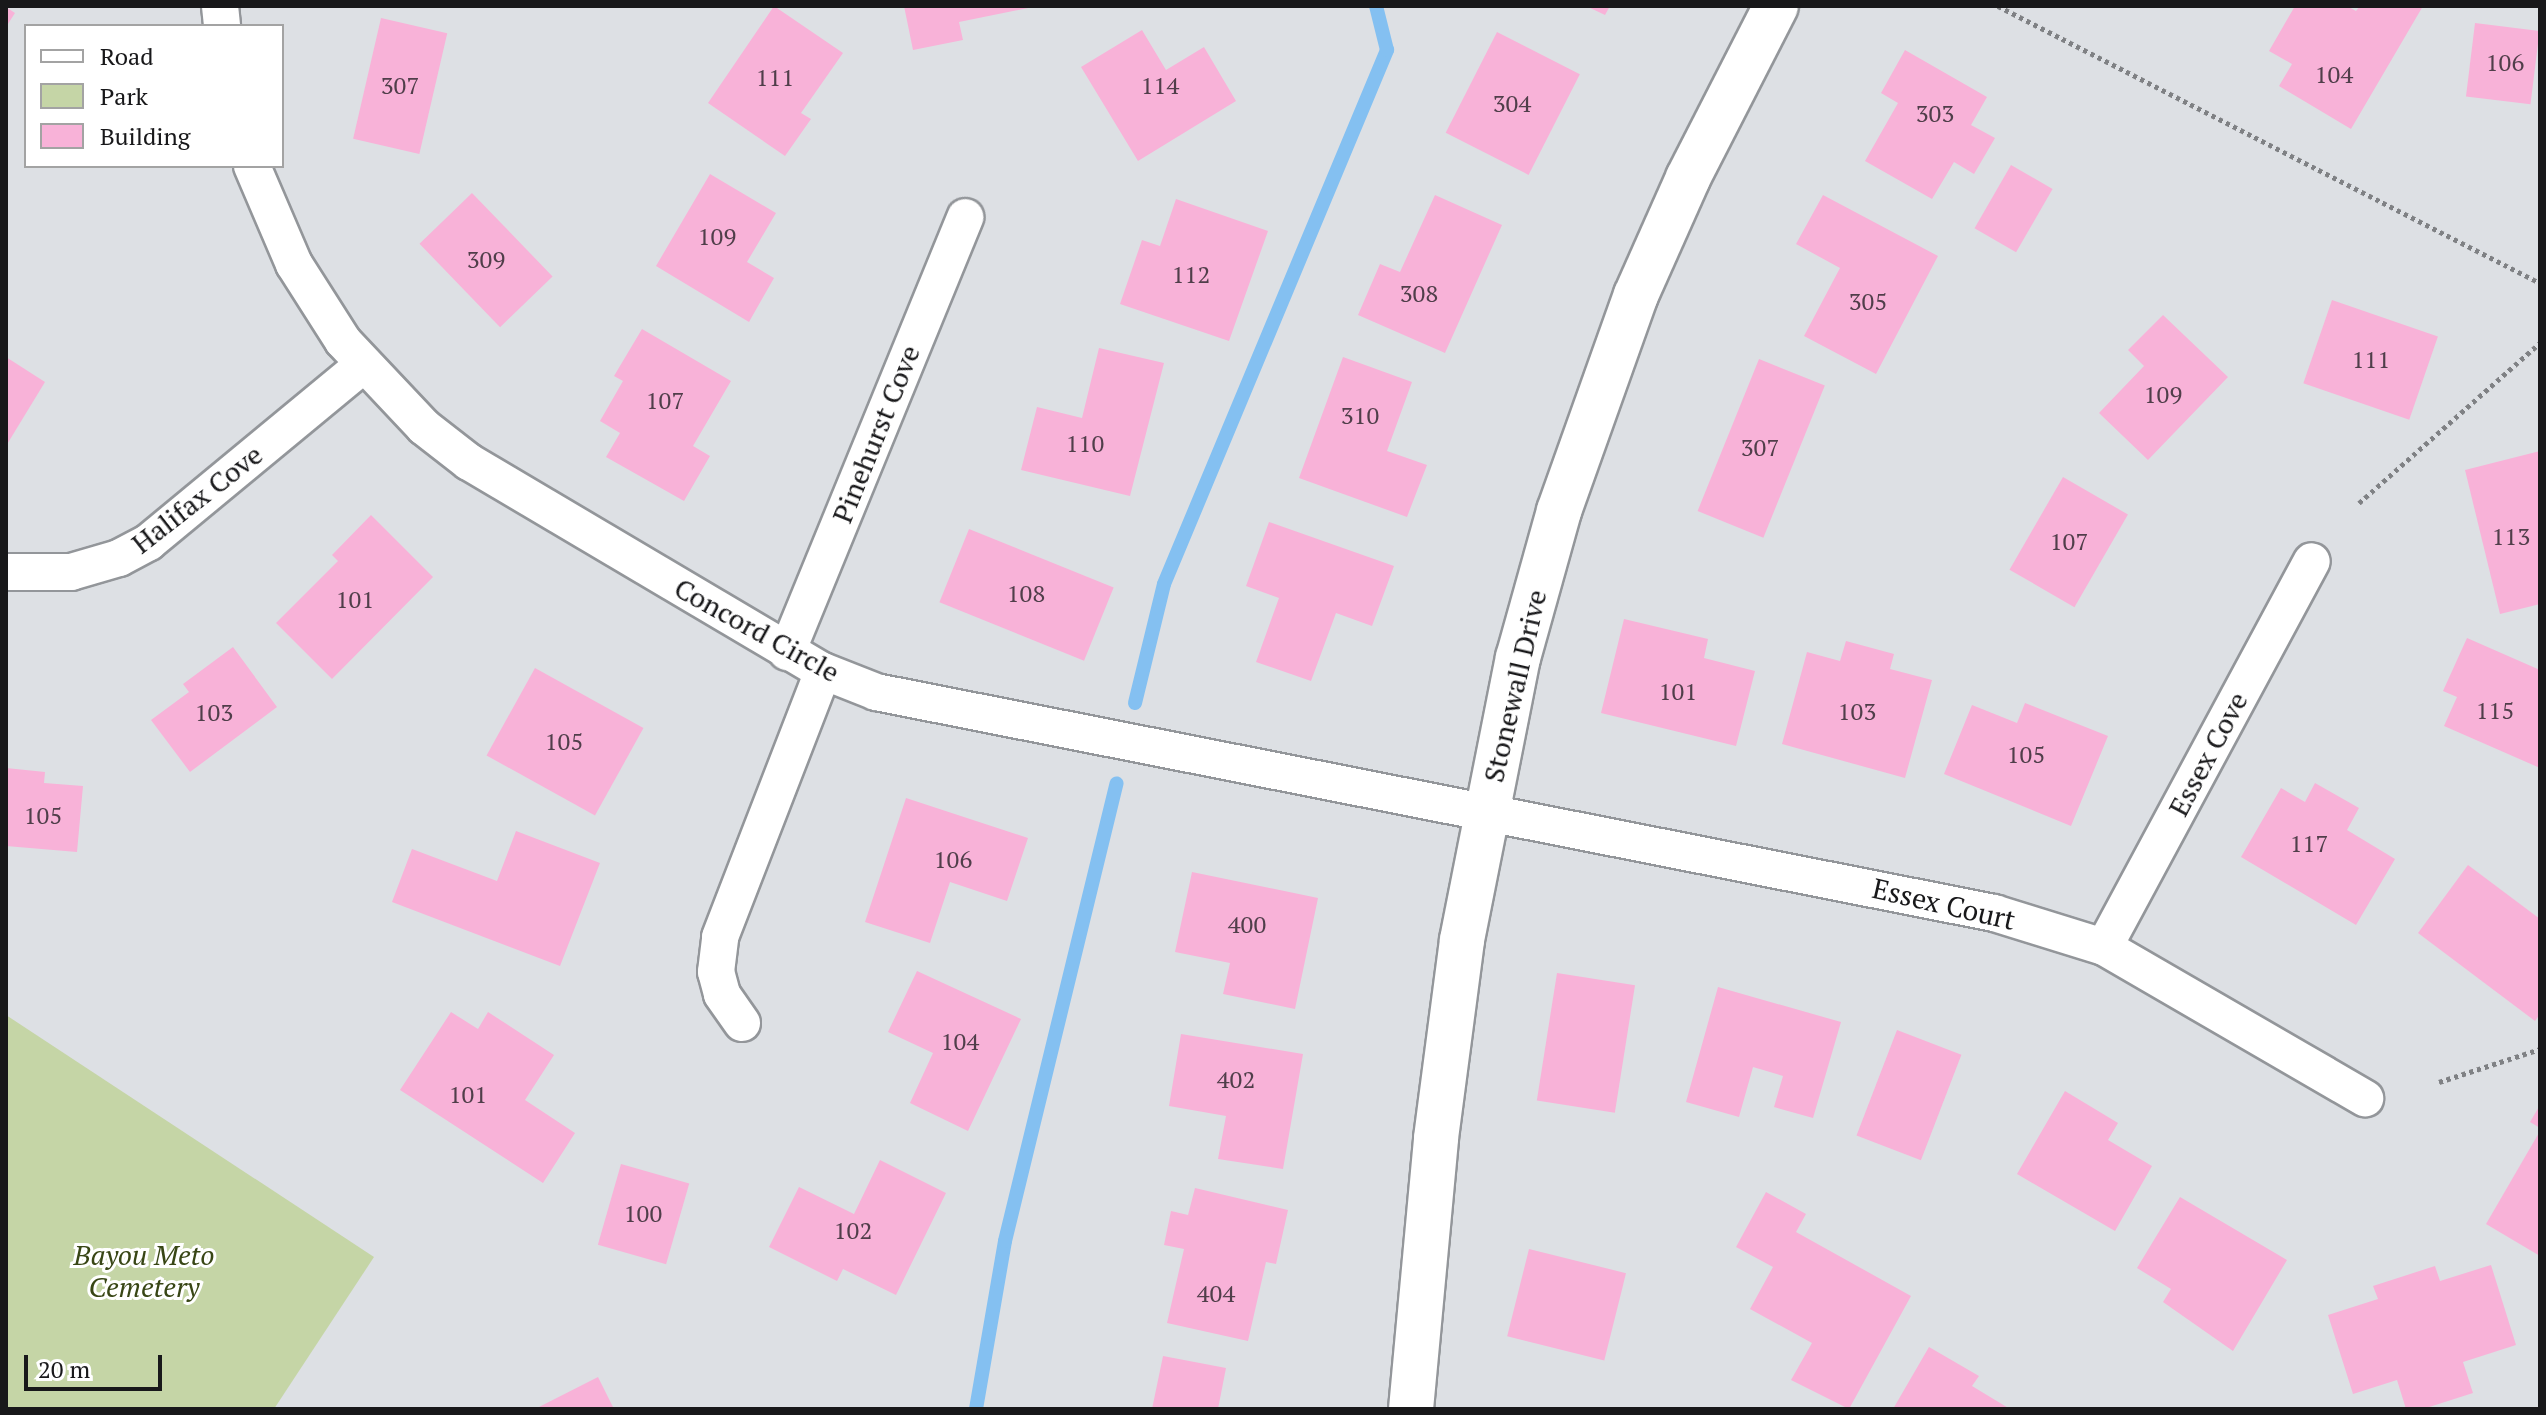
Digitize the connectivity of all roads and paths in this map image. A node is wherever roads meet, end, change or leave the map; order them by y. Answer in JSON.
{"nodes":[{"id":1,"x":1776,"y":6,"type":"edge"},
{"id":2,"x":1998,"y":6,"type":"edge"},
{"id":3,"x":253,"y":168,"type":"edge"},
{"id":4,"x":965,"y":217,"type":"dead end"},
{"id":5,"x":2540,"y":283,"type":"edge"},
{"id":6,"x":2540,"y":343,"type":"edge"},
{"id":7,"x":362,"y":366,"type":"junction"},
{"id":8,"x":2359,"y":503,"type":"dead end"},
{"id":9,"x":2312,"y":561,"type":"dead end"},
{"id":10,"x":6,"y":572,"type":"edge"},
{"id":11,"x":787,"y":652,"type":"junction"},
{"id":12,"x":823,"y":671,"type":"junction"},
{"id":13,"x":1486,"y":809,"type":"junction"},
{"id":14,"x":2104,"y":947,"type":"junction"},
{"id":15,"x":742,"y":1023,"type":"dead end"},
{"id":16,"x":2540,"y":1049,"type":"edge"},
{"id":17,"x":2439,"y":1082,"type":"dead end"},
{"id":18,"x":2365,"y":1098,"type":"dead end"},
{"id":19,"x":1411,"y":1409,"type":"edge"}],
"edges":[{"from":1,"to":13,"type":"street","name":"Stonewall Drive"},
{"from":2,"to":5,"type":"path"},
{"from":3,"to":7,"type":"street","name":"Concord Circle"},
{"from":4,"to":11,"type":"street","name":"Pinehurst Cove"},
{"from":6,"to":8,"type":"path"},
{"from":7,"to":10,"type":"street","name":"Halifax Cove"},
{"from":7,"to":11,"type":"street","name":"Concord Circle"},
{"from":9,"to":14,"type":"street","name":"Essex Cove"},
{"from":11,"to":12,"type":"street","name":"Concord Circle"},
{"from":12,"to":13,"type":"street","name":"Concord Circle"},
{"from":12,"to":15,"type":"street"},
{"from":13,"to":14,"type":"street","name":"Essex Court"},
{"from":13,"to":19,"type":"street","name":"Stonewall Drive"},
{"from":14,"to":18,"type":"street","name":"Essex Court"},
{"from":16,"to":17,"type":"path"}]}
